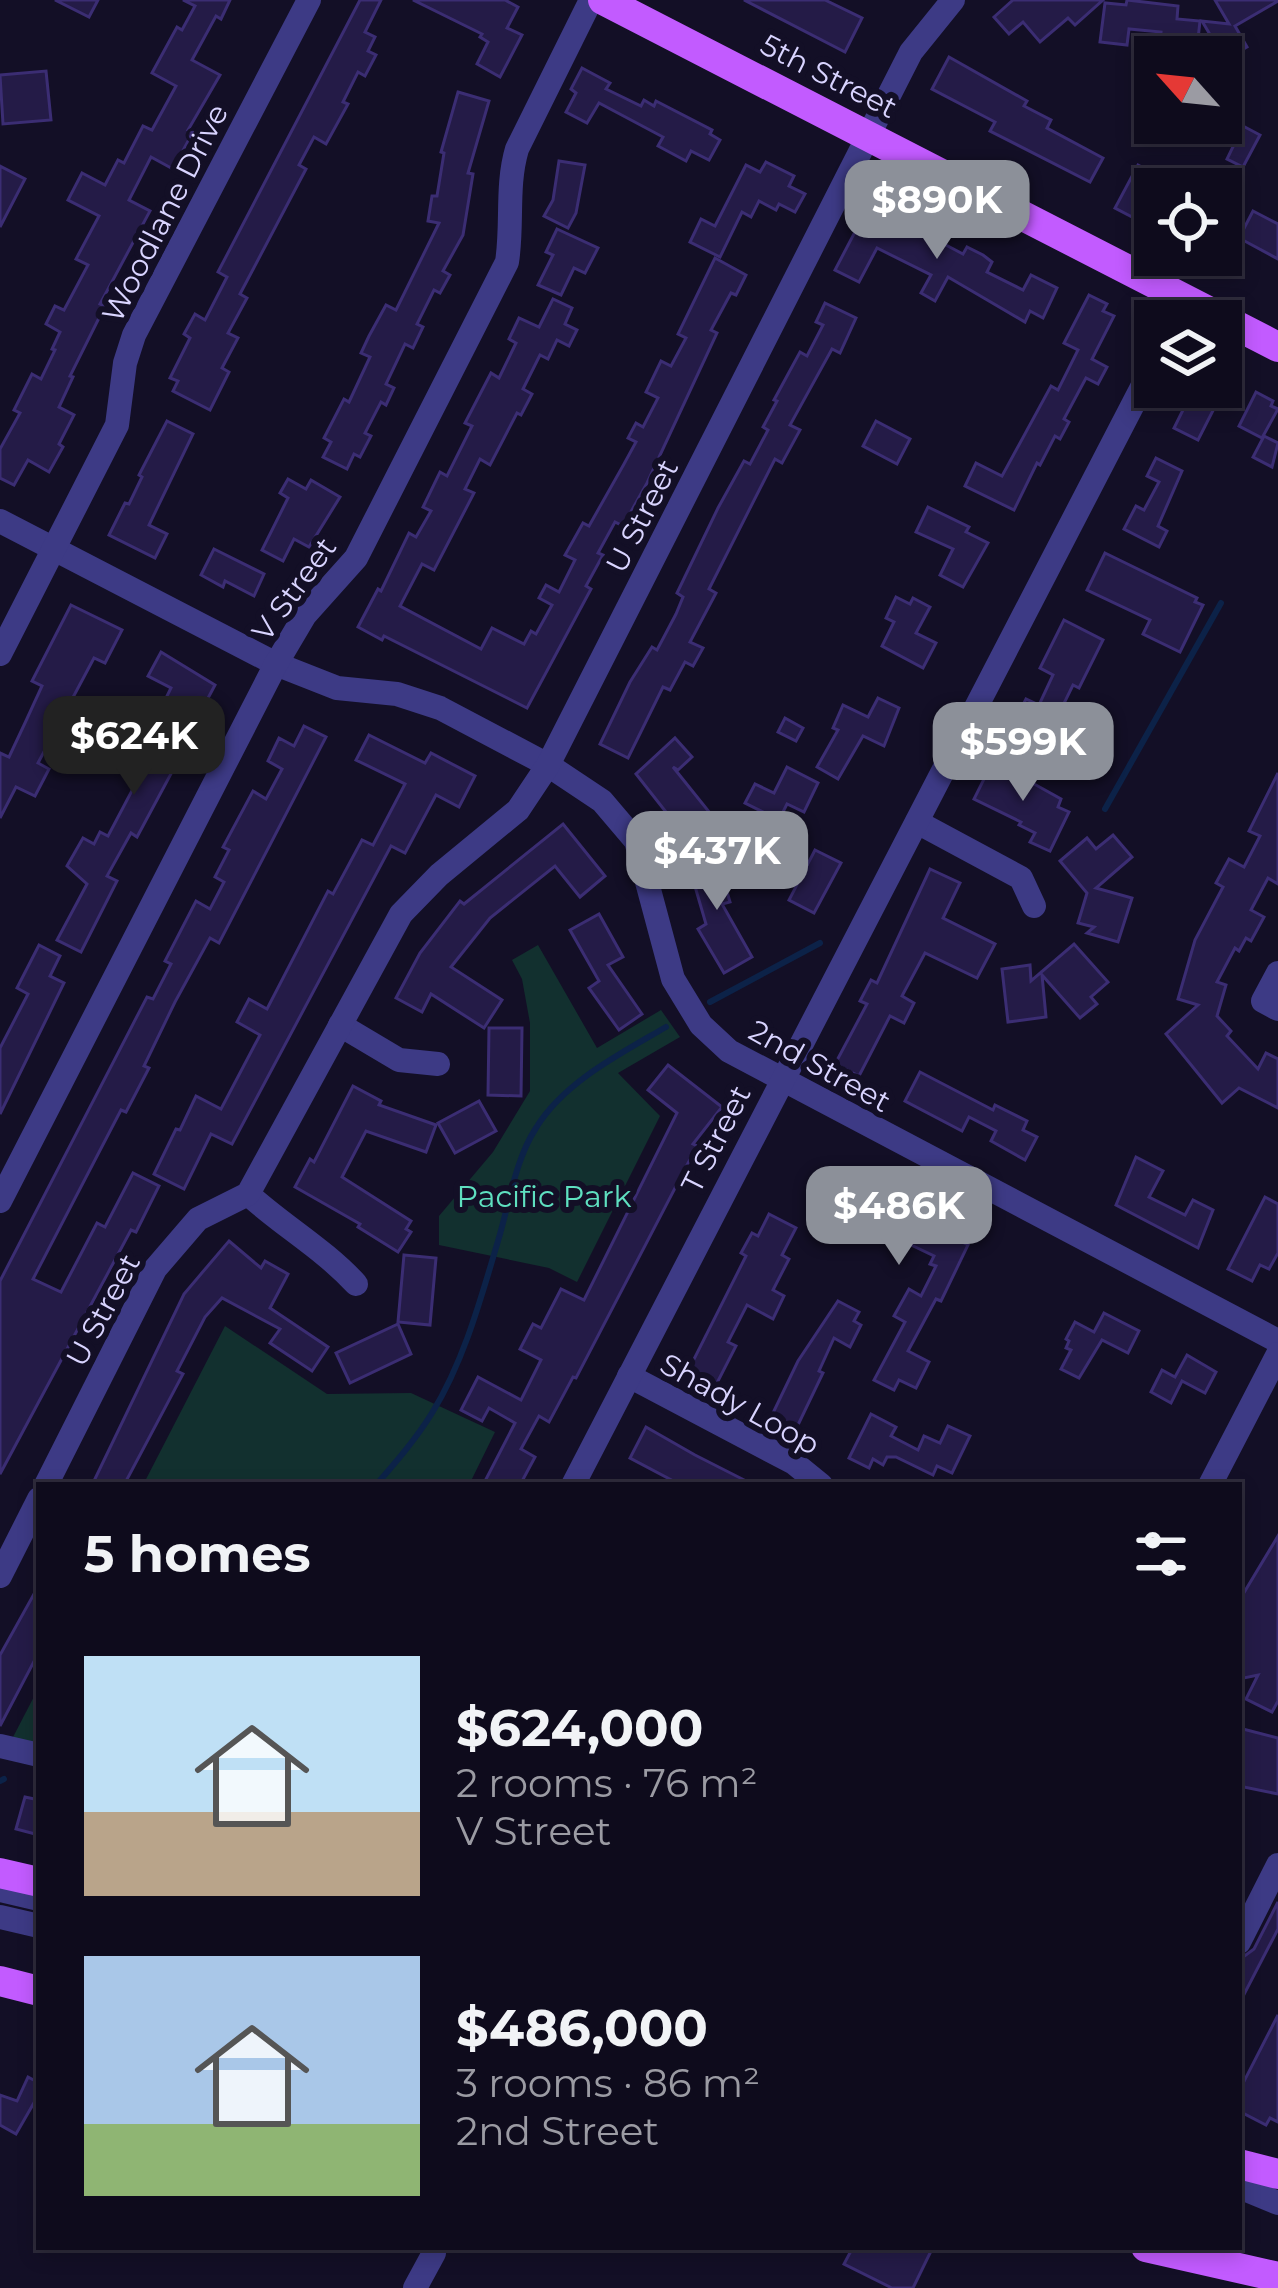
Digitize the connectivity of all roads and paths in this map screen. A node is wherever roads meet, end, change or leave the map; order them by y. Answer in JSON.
{"nodes":[{"id":1,"x":309,"y":0,"type":"edge"},
{"id":2,"x":591,"y":0,"type":"edge"},
{"id":3,"x":603,"y":0,"type":"edge"},
{"id":4,"x":952,"y":0,"type":"edge"},
{"id":5,"x":869,"y":137,"type":"junction"},
{"id":6,"x":1161,"y":300,"type":"edge"},
{"id":7,"x":1242,"y":334,"type":"edge"},
{"id":8,"x":1278,"y":347,"type":"edge"},
{"id":9,"x":1134,"y":402,"type":"edge"},
{"id":10,"x":0,"y":521,"type":"edge"},
{"id":11,"x":54,"y":548,"type":"junction"},
{"id":12,"x":0,"y":654,"type":"edge"},
{"id":13,"x":276,"y":664,"type":"junction"},
{"id":14,"x":548,"y":765,"type":"junction"},
{"id":15,"x":916,"y":822,"type":"junction"},
{"id":16,"x":1034,"y":906,"type":"dead end"},
{"id":17,"x":1278,"y":973,"type":"edge"},
{"id":18,"x":1271,"y":1005,"type":"edge"},
{"id":19,"x":340,"y":1025,"type":"junction"},
{"id":20,"x":438,"y":1064,"type":"dead end"},
{"id":21,"x":779,"y":1081,"type":"junction"},
{"id":22,"x":248,"y":1194,"type":"junction"},
{"id":23,"x":0,"y":1201,"type":"edge"},
{"id":24,"x":356,"y":1284,"type":"dead end"},
{"id":25,"x":1278,"y":1341,"type":"edge"},
{"id":26,"x":1278,"y":1354,"type":"edge"},
{"id":27,"x":629,"y":1376,"type":"junction"},
{"id":28,"x":48,"y":1482,"type":"edge"},
{"id":29,"x":575,"y":1482,"type":"edge"},
{"id":30,"x":817,"y":1482,"type":"edge"},
{"id":31,"x":1212,"y":1482,"type":"edge"},
{"id":32,"x":36,"y":1504,"type":"edge"},
{"id":33,"x":0,"y":1576,"type":"edge"},
{"id":34,"x":0,"y":1746,"type":"edge"},
{"id":35,"x":36,"y":1754,"type":"edge"},
{"id":36,"x":1278,"y":1865,"type":"edge"},
{"id":37,"x":0,"y":1873,"type":"edge"},
{"id":38,"x":36,"y":1881,"type":"edge"},
{"id":39,"x":0,"y":1890,"type":"edge"},
{"id":40,"x":36,"y":1898,"type":"edge"},
{"id":41,"x":0,"y":1917,"type":"edge"},
{"id":42,"x":36,"y":1925,"type":"edge"},
{"id":43,"x":1242,"y":1936,"type":"edge"},
{"id":44,"x":0,"y":1982,"type":"edge"},
{"id":45,"x":36,"y":1990,"type":"edge"},
{"id":46,"x":1242,"y":2165,"type":"edge"},
{"id":47,"x":1278,"y":2174,"type":"edge"},
{"id":48,"x":1242,"y":2188,"type":"edge"},
{"id":49,"x":1278,"y":2203,"type":"edge"},
{"id":50,"x":1242,"y":2207,"type":"edge"},
{"id":51,"x":1278,"y":2216,"type":"edge"},
{"id":52,"x":1159,"y":2250,"type":"edge"},
{"id":53,"x":434,"y":2252,"type":"dead end"},
{"id":54,"x":1278,"y":2277,"type":"edge"},
{"id":55,"x":415,"y":2288,"type":"edge"}],
"edges":[{"from":1,"to":11,"type":"street","name":"Woodlane Drive"},
{"from":2,"to":13,"type":"street","name":"V Street"},
{"from":3,"to":5,"type":"main road","name":"5th Street"},
{"from":4,"to":5,"type":"street","name":"U Street"},
{"from":5,"to":6,"type":"main road","name":"5th Street"},
{"from":5,"to":14,"type":"street","name":"U Street"},
{"from":7,"to":8,"type":"main road","name":"5th Street"},
{"from":9,"to":15,"type":"street","name":"T Street"},
{"from":10,"to":11,"type":"street","name":"2nd Street"},
{"from":11,"to":12,"type":"street","name":"Woodlane Drive"},
{"from":11,"to":13,"type":"street","name":"2nd Street"},
{"from":13,"to":14,"type":"street","name":"2nd Street"},
{"from":13,"to":23,"type":"street","name":"V Street"},
{"from":14,"to":19,"type":"street","name":"U Street"},
{"from":14,"to":21,"type":"street","name":"2nd Street"},
{"from":15,"to":16,"type":"street"},
{"from":15,"to":21,"type":"street","name":"T Street"},
{"from":17,"to":18,"type":"street"},
{"from":19,"to":20,"type":"street"},
{"from":19,"to":22,"type":"street","name":"U Street"},
{"from":21,"to":25,"type":"street","name":"2nd Street"},
{"from":21,"to":27,"type":"street","name":"T Street"},
{"from":22,"to":24,"type":"street"},
{"from":22,"to":28,"type":"street","name":"U Street"},
{"from":26,"to":31,"type":"street"},
{"from":27,"to":29,"type":"street","name":"T Street"},
{"from":27,"to":30,"type":"street","name":"Shady Loop"},
{"from":32,"to":33,"type":"street"},
{"from":34,"to":35,"type":"street"},
{"from":36,"to":43,"type":"street"},
{"from":37,"to":38,"type":"main road"},
{"from":39,"to":40,"type":"street"},
{"from":41,"to":42,"type":"street"},
{"from":44,"to":45,"type":"main road"},
{"from":46,"to":47,"type":"main road"},
{"from":48,"to":49,"type":"street"},
{"from":50,"to":51,"type":"street"},
{"from":52,"to":54,"type":"main road"},
{"from":53,"to":55,"type":"street"}]}
